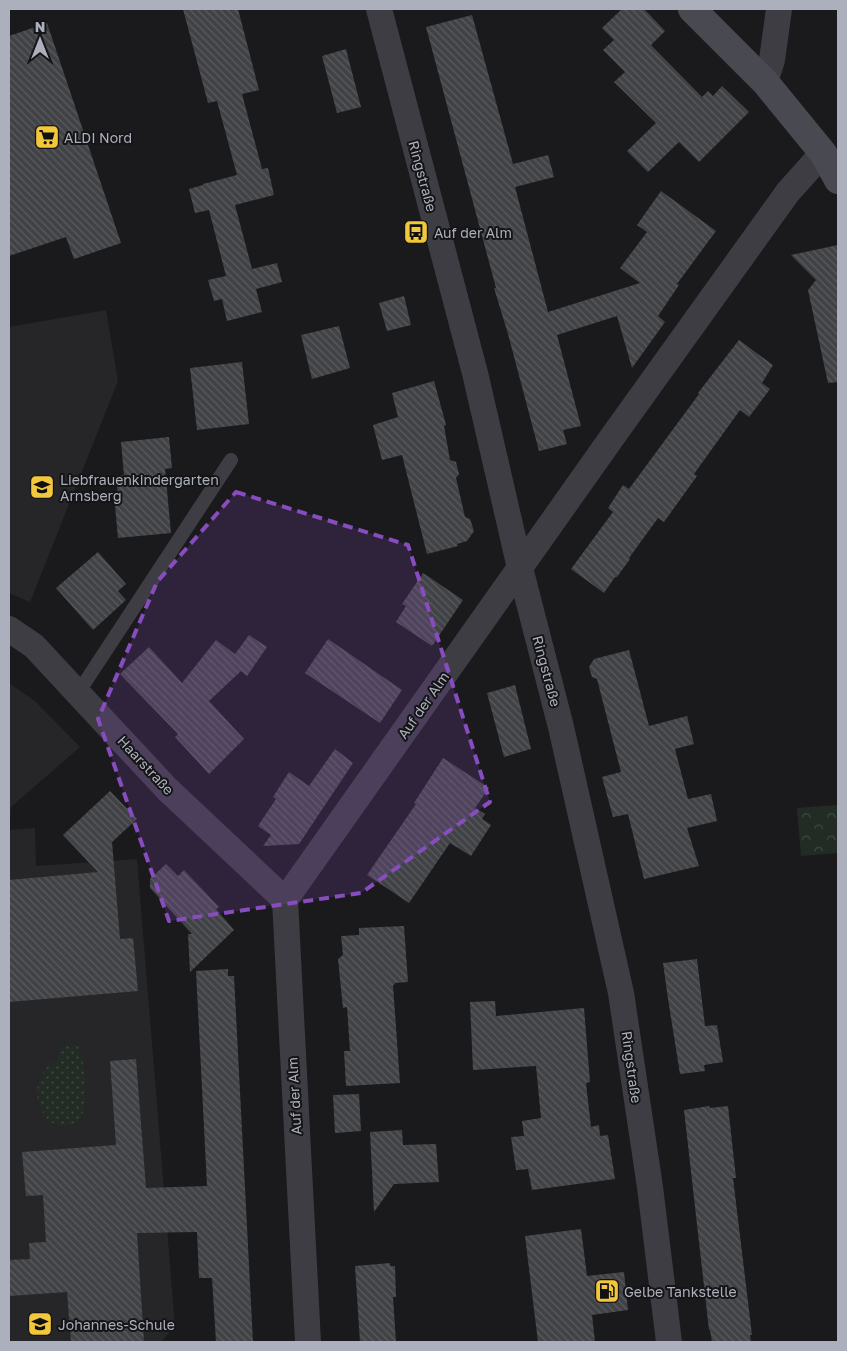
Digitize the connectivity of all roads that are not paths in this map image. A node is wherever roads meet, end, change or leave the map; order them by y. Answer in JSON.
{"nodes":[{"id":1,"x":379,"y":9,"type":"edge"},
{"id":2,"x":692,"y":9,"type":"edge"},
{"id":3,"x":779,"y":9,"type":"edge"},
{"id":4,"x":765,"y":82,"type":"junction"},
{"id":5,"x":823,"y":153,"type":"junction"},
{"id":6,"x":838,"y":180,"type":"edge"},
{"id":7,"x":231,"y":460,"type":"dead end"},
{"id":8,"x":520,"y":568,"type":"junction"},
{"id":9,"x":9,"y":629,"type":"edge"},
{"id":10,"x":78,"y":693,"type":"junction"},
{"id":11,"x":285,"y":900,"type":"junction"},
{"id":12,"x":308,"y":1342,"type":"edge"},
{"id":13,"x":669,"y":1342,"type":"edge"}],
"edges":[{"from":1,"to":8,"type":"street","name":"Ringstraße"},
{"from":2,"to":4,"type":"street"},
{"from":3,"to":4,"type":"street"},
{"from":4,"to":5,"type":"street"},
{"from":5,"to":6,"type":"street"},
{"from":5,"to":8,"type":"street","name":"Auf der Alm"},
{"from":7,"to":10,"type":"lane"},
{"from":8,"to":11,"type":"street","name":"Auf der Alm"},
{"from":8,"to":13,"type":"street","name":"Ringstraße"},
{"from":9,"to":10,"type":"street","name":"Haarstraße"},
{"from":10,"to":11,"type":"street","name":"Haarstraße"},
{"from":11,"to":12,"type":"street","name":"Auf der Alm"}]}
